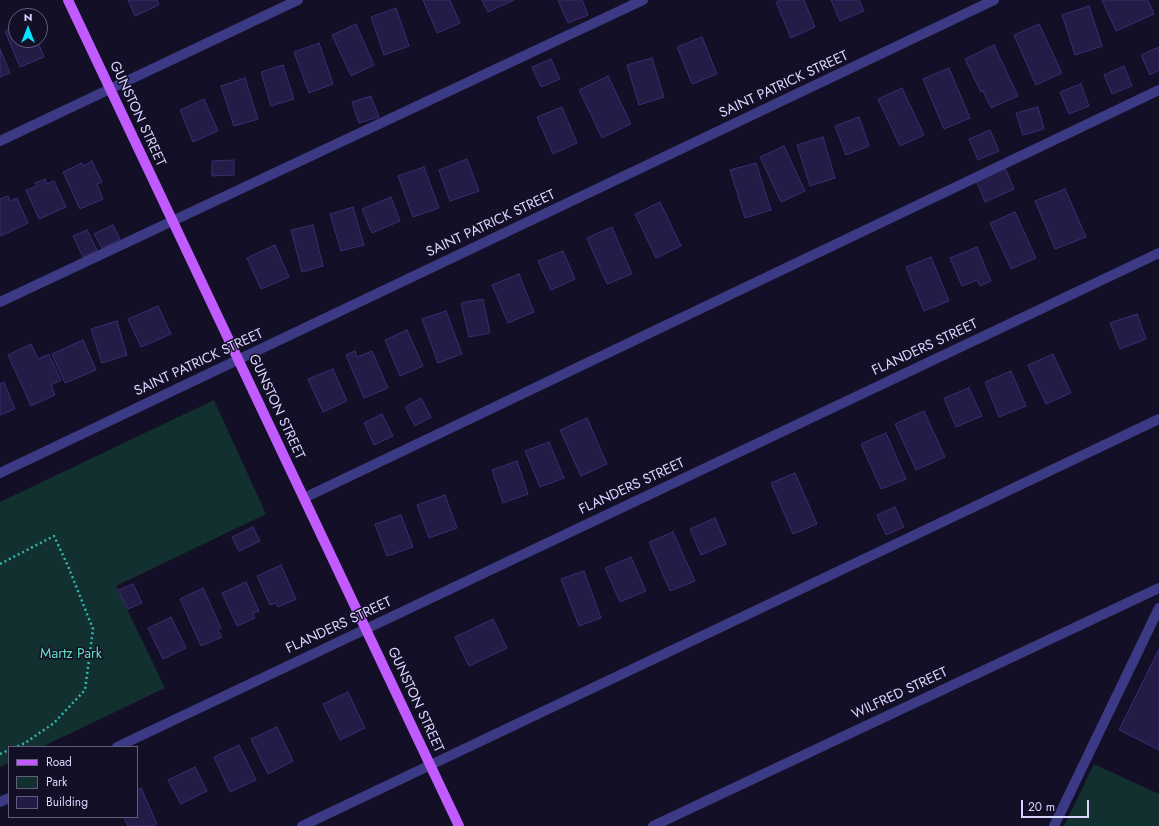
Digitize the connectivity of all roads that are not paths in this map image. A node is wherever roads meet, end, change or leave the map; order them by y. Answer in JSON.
{"nodes":[{"id":1,"x":68,"y":0,"type":"edge"},
{"id":2,"x":298,"y":0,"type":"edge"},
{"id":3,"x":644,"y":0,"type":"edge"},
{"id":4,"x":994,"y":0,"type":"edge"},
{"id":5,"x":110,"y":89,"type":"junction"},
{"id":6,"x":1159,"y":90,"type":"edge"},
{"id":7,"x":0,"y":141,"type":"edge"},
{"id":8,"x":172,"y":221,"type":"junction"},
{"id":9,"x":1159,"y":253,"type":"edge"},
{"id":10,"x":0,"y":302,"type":"edge"},
{"id":11,"x":238,"y":360,"type":"junction"},
{"id":12,"x":1159,"y":419,"type":"edge"},
{"id":13,"x":0,"y":473,"type":"edge"},
{"id":14,"x":304,"y":498,"type":"junction"},
{"id":15,"x":1159,"y":588,"type":"edge"},
{"id":16,"x":1159,"y":608,"type":"edge"},
{"id":17,"x":366,"y":629,"type":"junction"},
{"id":18,"x":119,"y":746,"type":"edge"},
{"id":19,"x":430,"y":766,"type":"junction"},
{"id":20,"x":302,"y":826,"type":"edge"},
{"id":21,"x":459,"y":826,"type":"edge"},
{"id":22,"x":653,"y":826,"type":"edge"},
{"id":23,"x":1054,"y":826,"type":"edge"}],
"edges":[{"from":1,"to":5,"type":"main road","name":"GUNSTON STREET"},
{"from":2,"to":5,"type":"street"},
{"from":3,"to":8,"type":"street"},
{"from":4,"to":11,"type":"street","name":"SAINT PATRICK STREET"},
{"from":5,"to":7,"type":"street"},
{"from":5,"to":8,"type":"main road","name":"GUNSTON STREET"},
{"from":6,"to":14,"type":"street"},
{"from":8,"to":10,"type":"street"},
{"from":8,"to":11,"type":"main road","name":"GUNSTON STREET"},
{"from":9,"to":17,"type":"street","name":"FLANDERS STREET"},
{"from":11,"to":13,"type":"street","name":"SAINT PATRICK STREET"},
{"from":11,"to":14,"type":"main road","name":"GUNSTON STREET"},
{"from":12,"to":19,"type":"street"},
{"from":14,"to":17,"type":"main road","name":"GUNSTON STREET"},
{"from":15,"to":22,"type":"street","name":"WILFRED STREET"},
{"from":16,"to":23,"type":"street"},
{"from":17,"to":18,"type":"street","name":"FLANDERS STREET"},
{"from":17,"to":19,"type":"main road","name":"GUNSTON STREET"},
{"from":19,"to":20,"type":"street"},
{"from":19,"to":21,"type":"main road","name":"GUNSTON STREET"}]}
